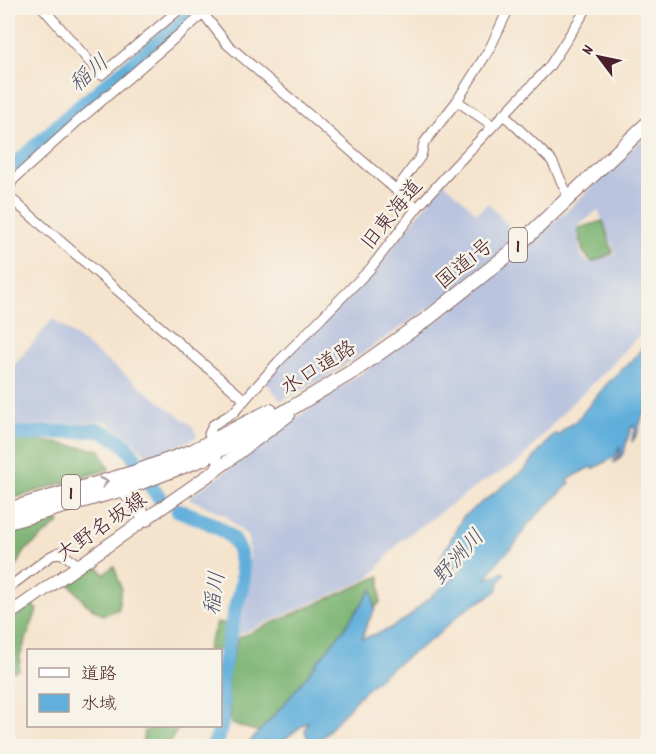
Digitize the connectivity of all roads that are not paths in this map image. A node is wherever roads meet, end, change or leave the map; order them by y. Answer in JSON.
{"nodes":[{"id":1,"x":43,"y":8,"type":"edge"},
{"id":2,"x":181,"y":8,"type":"edge"},
{"id":3,"x":509,"y":8,"type":"edge"},
{"id":4,"x":582,"y":9,"type":"edge"},
{"id":5,"x":204,"y":10,"type":"edge"},
{"id":6,"x":457,"y":101,"type":"junction"},
{"id":7,"x":502,"y":114,"type":"junction"},
{"id":8,"x":648,"y":123,"type":"edge"},
{"id":9,"x":492,"y":125,"type":"junction"},
{"id":10,"x":8,"y":190,"type":"edge"},
{"id":11,"x":396,"y":190,"type":"junction"},
{"id":12,"x":8,"y":196,"type":"edge"},
{"id":13,"x":569,"y":198,"type":"junction"},
{"id":14,"x":417,"y":208,"type":"junction"},
{"id":15,"x":377,"y":354,"type":"junction"},
{"id":16,"x":311,"y":397,"type":"junction"},
{"id":17,"x":245,"y":400,"type":"junction"},
{"id":18,"x":253,"y":420,"type":"junction"},
{"id":19,"x":239,"y":438,"type":"junction"},
{"id":20,"x":214,"y":441,"type":"junction"},
{"id":21,"x":216,"y":470,"type":"junction"},
{"id":22,"x":136,"y":478,"type":"junction"},
{"id":23,"x":123,"y":489,"type":"junction"},
{"id":24,"x":8,"y":510,"type":"edge"},
{"id":25,"x":146,"y":519,"type":"junction"},
{"id":26,"x":8,"y":522,"type":"edge"},
{"id":27,"x":79,"y":565,"type":"junction"},
{"id":28,"x":8,"y":588,"type":"edge"},
{"id":29,"x":8,"y":615,"type":"edge"}],
"edges":[{"from":1,"to":2,"type":"street"},
{"from":3,"to":6,"type":"street"},
{"from":4,"to":7,"type":"street","name":"旧東海道"},
{"from":5,"to":10,"type":"street"},
{"from":5,"to":11,"type":"street"},
{"from":6,"to":9,"type":"street"},
{"from":6,"to":11,"type":"street"},
{"from":7,"to":9,"type":"street","name":"旧東海道"},
{"from":7,"to":13,"type":"street"},
{"from":8,"to":13,"type":"highway","name":"国道1号","number":"1"},
{"from":9,"to":14,"type":"street","name":"旧東海道"},
{"from":11,"to":14,"type":"street"},
{"from":12,"to":17,"type":"street"},
{"from":13,"to":15,"type":"highway","name":"国道1号","number":"1"},
{"from":14,"to":17,"type":"street","name":"旧東海道"},
{"from":15,"to":16,"type":"highway","name":"水口道路","number":"1"},
{"from":15,"to":18,"type":"highway","name":"水口道路","number":"1"},
{"from":16,"to":19,"type":"highway","name":"水口道路","number":"1"},
{"from":16,"to":21,"type":"main road","name":"大野名坂線"},
{"from":17,"to":20,"type":"street","name":"旧東海道"},
{"from":18,"to":19,"type":"main road"},
{"from":18,"to":20,"type":"highway","name":"水口道路","number":"1"},
{"from":19,"to":20,"type":"highway","name":"水口道路","number":"1"},
{"from":19,"to":21,"type":"main road"},
{"from":20,"to":21,"type":"street"},
{"from":20,"to":22,"type":"highway","name":"水口道路","number":"1"},
{"from":21,"to":25,"type":"main road","name":"大野名坂線"},
{"from":22,"to":23,"type":"highway","name":"水口道路","number":"1"},
{"from":24,"to":22,"type":"highway","name":"水口道路","number":"1","one_way":true},
{"from":23,"to":25,"type":"highway"},
{"from":23,"to":26,"type":"highway","name":"水口道路","number":"1"},
{"from":25,"to":27,"type":"main road","name":"大野名坂線"},
{"from":27,"to":28,"type":"street"},
{"from":27,"to":29,"type":"main road","name":"大野名坂線"}]}
